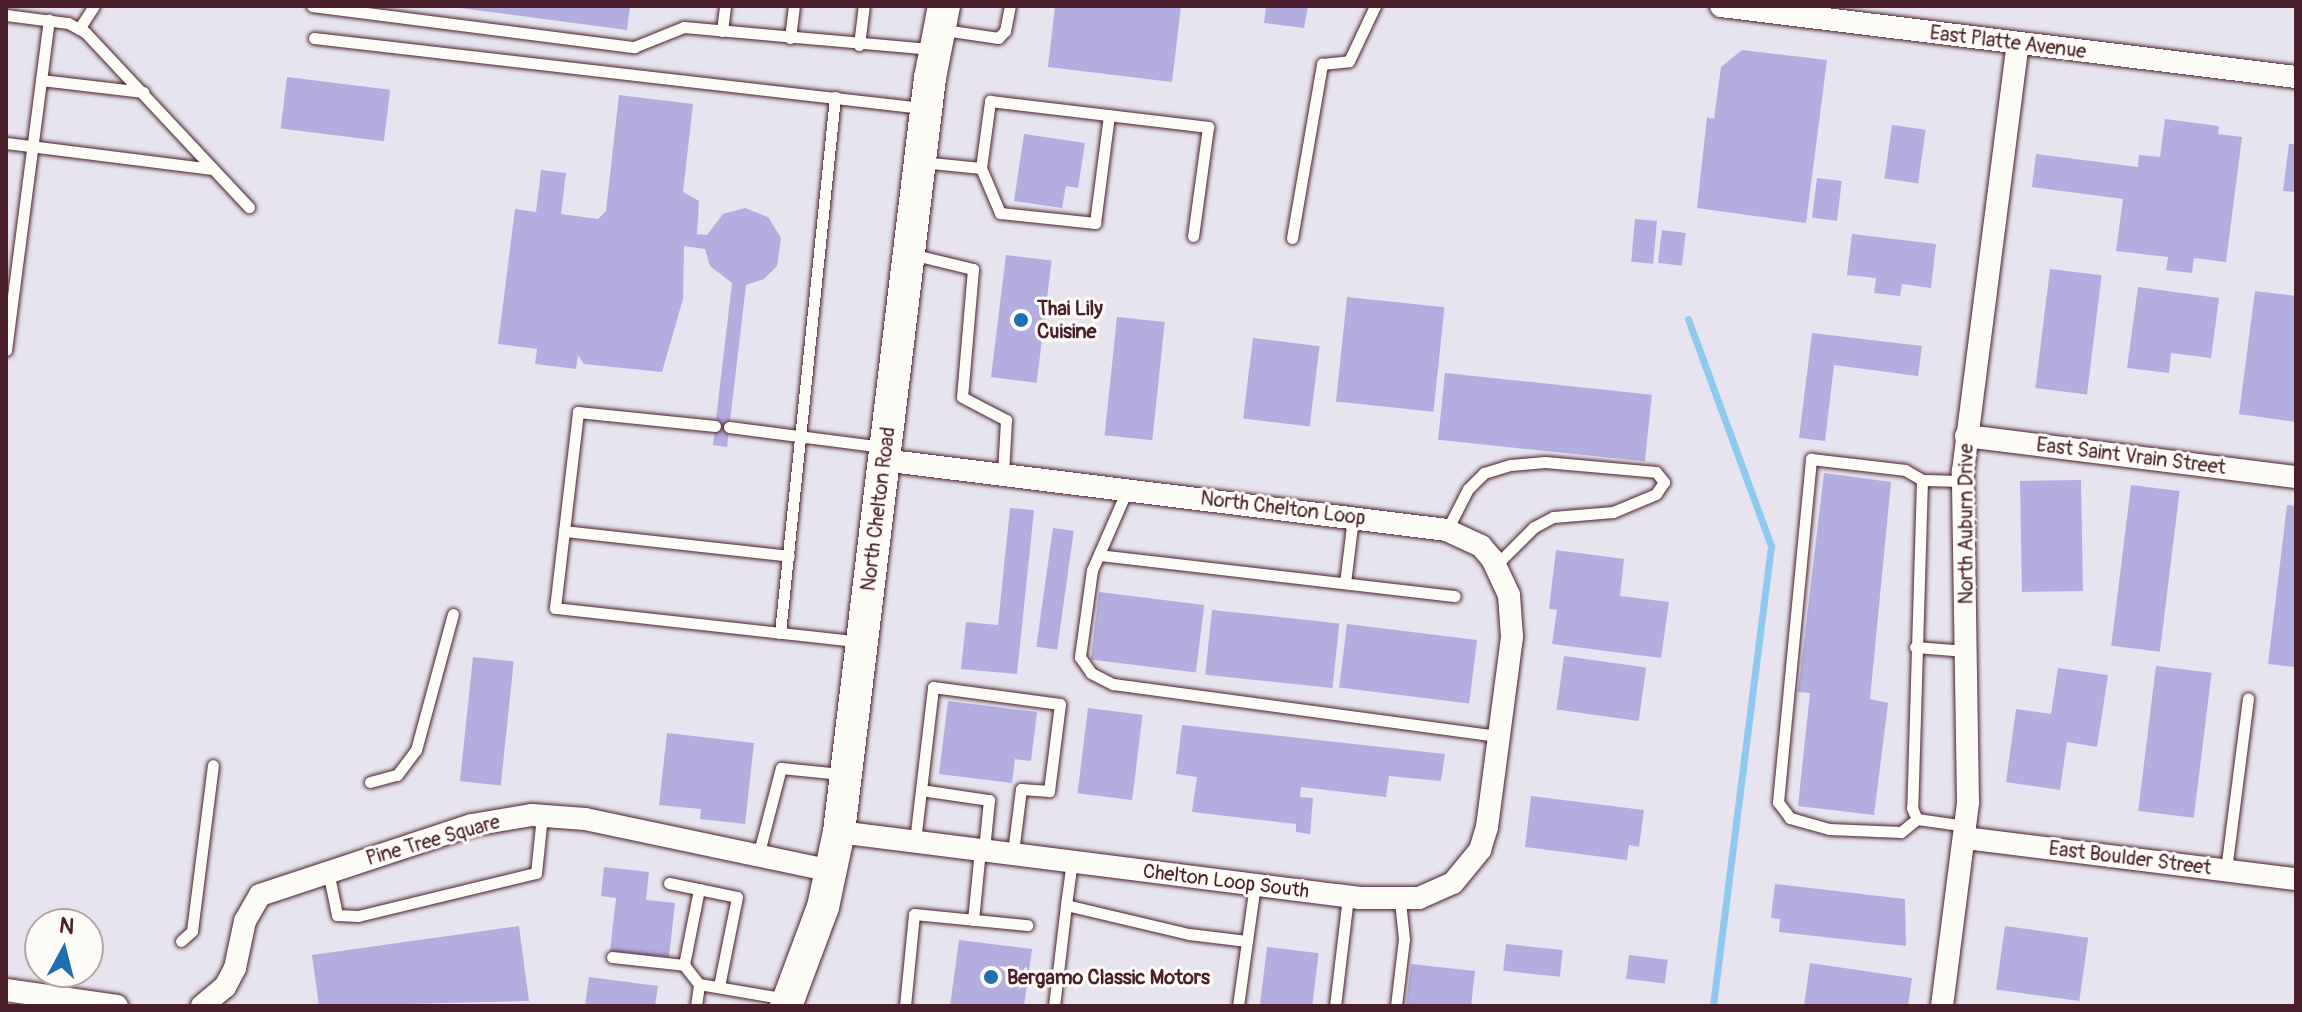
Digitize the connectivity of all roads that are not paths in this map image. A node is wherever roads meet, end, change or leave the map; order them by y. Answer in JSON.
{"nodes":[{"id":1,"x":94,"y":6,"type":"edge"},
{"id":2,"x":312,"y":6,"type":"edge"},
{"id":3,"x":725,"y":6,"type":"edge"},
{"id":4,"x":794,"y":6,"type":"edge"},
{"id":5,"x":864,"y":6,"type":"edge"},
{"id":6,"x":1010,"y":6,"type":"edge"},
{"id":7,"x":1375,"y":6,"type":"edge"},
{"id":8,"x":1721,"y":6,"type":"edge"},
{"id":9,"x":6,"y":15,"type":"edge"},
{"id":10,"x":49,"y":20,"type":"junction"},
{"id":11,"x":940,"y":28,"type":"edge"},
{"id":12,"x":79,"y":29,"type":"junction"},
{"id":13,"x":722,"y":31,"type":"junction"},
{"id":14,"x":314,"y":38,"type":"dead end"},
{"id":15,"x":790,"y":38,"type":"junction"},
{"id":16,"x":2018,"y":44,"type":"junction"},
{"id":17,"x":859,"y":45,"type":"junction"},
{"id":18,"x":2296,"y":77,"type":"edge"},
{"id":19,"x":41,"y":80,"type":"junction"},
{"id":20,"x":144,"y":92,"type":"junction"},
{"id":21,"x":835,"y":97,"type":"junction"},
{"id":22,"x":927,"y":109,"type":"junction"},
{"id":23,"x":1109,"y":115,"type":"junction"},
{"id":24,"x":6,"y":143,"type":"edge"},
{"id":25,"x":33,"y":147,"type":"junction"},
{"id":26,"x":920,"y":162,"type":"junction"},
{"id":27,"x":981,"y":168,"type":"junction"},
{"id":28,"x":212,"y":169,"type":"junction"},
{"id":29,"x":249,"y":207,"type":"dead end"},
{"id":30,"x":1193,"y":236,"type":"dead end"},
{"id":31,"x":1292,"y":238,"type":"dead end"},
{"id":32,"x":909,"y":254,"type":"junction"},
{"id":33,"x":6,"y":350,"type":"edge"},
{"id":34,"x":715,"y":426,"type":"dead end"},
{"id":35,"x":729,"y":427,"type":"dead end"},
{"id":36,"x":802,"y":435,"type":"junction"},
{"id":37,"x":1966,"y":436,"type":"junction"},
{"id":38,"x":884,"y":453,"type":"junction"},
{"id":39,"x":1003,"y":474,"type":"junction"},
{"id":40,"x":2296,"y":477,"type":"edge"},
{"id":41,"x":1922,"y":480,"type":"junction"},
{"id":42,"x":1963,"y":481,"type":"junction"},
{"id":43,"x":1128,"y":489,"type":"junction"},
{"id":44,"x":1353,"y":517,"type":"junction"},
{"id":45,"x":1447,"y":530,"type":"junction"},
{"id":46,"x":564,"y":531,"type":"junction"},
{"id":47,"x":1099,"y":555,"type":"junction"},
{"id":48,"x":789,"y":556,"type":"junction"},
{"id":49,"x":1495,"y":566,"type":"junction"},
{"id":50,"x":1345,"y":583,"type":"junction"},
{"id":51,"x":1455,"y":596,"type":"dead end"},
{"id":52,"x":453,"y":614,"type":"dead end"},
{"id":53,"x":780,"y":633,"type":"junction"},
{"id":54,"x":862,"y":642,"type":"junction"},
{"id":55,"x":1915,"y":647,"type":"junction"},
{"id":56,"x":1967,"y":651,"type":"junction"},
{"id":57,"x":2248,"y":698,"type":"dead end"},
{"id":58,"x":1500,"y":736,"type":"junction"},
{"id":59,"x":213,"y":765,"type":"dead end"},
{"id":60,"x":846,"y":775,"type":"junction"},
{"id":61,"x":370,"y":782,"type":"dead end"},
{"id":62,"x":921,"y":790,"type":"junction"},
{"id":63,"x":542,"y":816,"type":"junction"},
{"id":64,"x":1917,"y":819,"type":"junction"},
{"id":65,"x":839,"y":832,"type":"junction"},
{"id":66,"x":1965,"y":832,"type":"junction"},
{"id":67,"x":915,"y":841,"type":"junction"},
{"id":68,"x":982,"y":850,"type":"junction"},
{"id":69,"x":1013,"y":852,"type":"junction"},
{"id":70,"x":758,"y":856,"type":"junction"},
{"id":71,"x":1072,"y":861,"type":"junction"},
{"id":72,"x":2226,"y":870,"type":"junction"},
{"id":73,"x":328,"y":871,"type":"junction"},
{"id":74,"x":831,"y":871,"type":"junction"},
{"id":75,"x":2296,"y":879,"type":"edge"},
{"id":76,"x":669,"y":883,"type":"dead end"},
{"id":77,"x":1255,"y":885,"type":"junction"},
{"id":78,"x":699,"y":889,"type":"junction"},
{"id":79,"x":1348,"y":897,"type":"junction"},
{"id":80,"x":1400,"y":900,"type":"junction"},
{"id":81,"x":1066,"y":905,"type":"junction"},
{"id":82,"x":973,"y":920,"type":"junction"},
{"id":83,"x":1027,"y":925,"type":"dead end"},
{"id":84,"x":181,"y":941,"type":"dead end"},
{"id":85,"x":1247,"y":941,"type":"junction"},
{"id":86,"x":612,"y":957,"type":"dead end"},
{"id":87,"x":684,"y":965,"type":"junction"},
{"id":88,"x":699,"y":984,"type":"junction"},
{"id":89,"x":719,"y":986,"type":"junction"},
{"id":90,"x":6,"y":990,"type":"edge"},
{"id":91,"x":787,"y":1002,"type":"edge"},
{"id":92,"x":117,"y":1006,"type":"edge"},
{"id":93,"x":202,"y":1006,"type":"edge"},
{"id":94,"x":696,"y":1006,"type":"edge"},
{"id":95,"x":905,"y":1006,"type":"edge"},
{"id":96,"x":1054,"y":1006,"type":"edge"},
{"id":97,"x":1238,"y":1006,"type":"edge"},
{"id":98,"x":1335,"y":1006,"type":"edge"},
{"id":99,"x":1396,"y":1006,"type":"edge"},
{"id":100,"x":1942,"y":1006,"type":"edge"}],
"edges":[{"from":1,"to":12,"type":"lane"},
{"from":2,"to":13,"type":"lane"},
{"from":3,"to":13,"type":"lane"},
{"from":4,"to":15,"type":"lane"},
{"from":5,"to":17,"type":"lane"},
{"from":6,"to":11,"type":"lane"},
{"from":7,"to":31,"type":"lane"},
{"from":8,"to":16,"type":"street","name":"East Platte Avenue"},
{"from":9,"to":10,"type":"lane"},
{"from":10,"to":12,"type":"lane"},
{"from":10,"to":19,"type":"lane"},
{"from":11,"to":17,"type":"lane"},
{"from":11,"to":22,"type":"main road","name":"North Chelton Road"},
{"from":12,"to":20,"type":"lane"},
{"from":13,"to":15,"type":"lane"},
{"from":14,"to":21,"type":"lane"},
{"from":15,"to":17,"type":"lane"},
{"from":16,"to":18,"type":"street","name":"East Platte Avenue"},
{"from":16,"to":37,"type":"street","name":"North Auburn Drive"},
{"from":19,"to":20,"type":"lane"},
{"from":19,"to":25,"type":"lane"},
{"from":20,"to":28,"type":"lane"},
{"from":21,"to":22,"type":"lane"},
{"from":21,"to":36,"type":"lane"},
{"from":22,"to":26,"type":"main road","name":"North Chelton Road"},
{"from":23,"to":27,"type":"lane"},
{"from":23,"to":27,"type":"lane"},
{"from":23,"to":30,"type":"lane"},
{"from":24,"to":25,"type":"lane"},
{"from":25,"to":28,"type":"lane"},
{"from":25,"to":33,"type":"lane"},
{"from":26,"to":27,"type":"lane"},
{"from":26,"to":32,"type":"main road","name":"North Chelton Road"},
{"from":28,"to":29,"type":"lane"},
{"from":32,"to":38,"type":"main road","name":"North Chelton Road"},
{"from":32,"to":39,"type":"lane"},
{"from":34,"to":46,"type":"lane"},
{"from":35,"to":36,"type":"lane"},
{"from":36,"to":38,"type":"lane"},
{"from":36,"to":48,"type":"lane"},
{"from":37,"to":40,"type":"street","name":"East Saint Vrain Street"},
{"from":37,"to":42,"type":"street","name":"North Auburn Drive"},
{"from":38,"to":39,"type":"street","name":"North Chelton Loop"},
{"from":38,"to":54,"type":"main road","name":"North Chelton Road"},
{"from":39,"to":43,"type":"street","name":"North Chelton Loop"},
{"from":41,"to":42,"type":"lane"},
{"from":41,"to":55,"type":"lane"},
{"from":41,"to":64,"type":"lane"},
{"from":42,"to":56,"type":"street","name":"North Auburn Drive"},
{"from":43,"to":44,"type":"street","name":"North Chelton Loop"},
{"from":43,"to":47,"type":"lane"},
{"from":44,"to":45,"type":"street","name":"North Chelton Loop"},
{"from":44,"to":50,"type":"lane"},
{"from":45,"to":49,"type":"street","name":"North Chelton Loop"},
{"from":45,"to":49,"type":"lane"},
{"from":46,"to":48,"type":"lane"},
{"from":46,"to":53,"type":"lane"},
{"from":47,"to":50,"type":"lane"},
{"from":47,"to":58,"type":"lane"},
{"from":48,"to":53,"type":"lane"},
{"from":49,"to":58,"type":"street","name":"North Chelton Loop"},
{"from":50,"to":51,"type":"lane"},
{"from":52,"to":61,"type":"lane"},
{"from":53,"to":54,"type":"lane"},
{"from":54,"to":60,"type":"main road","name":"North Chelton Road"},
{"from":55,"to":56,"type":"lane"},
{"from":55,"to":64,"type":"lane"},
{"from":56,"to":66,"type":"street","name":"North Auburn Drive"},
{"from":57,"to":72,"type":"lane"},
{"from":58,"to":80,"type":"street","name":"Chelton Loop South"},
{"from":59,"to":84,"type":"lane"},
{"from":60,"to":65,"type":"main road","name":"North Chelton Road"},
{"from":60,"to":70,"type":"lane"},
{"from":62,"to":67,"type":"lane"},
{"from":62,"to":68,"type":"lane"},
{"from":62,"to":69,"type":"lane"},
{"from":63,"to":70,"type":"street","name":"Pine Tree Square"},
{"from":63,"to":73,"type":"street","name":"Pine Tree Square"},
{"from":63,"to":73,"type":"lane"},
{"from":64,"to":66,"type":"lane"},
{"from":65,"to":67,"type":"street","name":"Chelton Loop South"},
{"from":65,"to":74,"type":"main road","name":"North Chelton Road"},
{"from":66,"to":72,"type":"street","name":"East Boulder Street"},
{"from":66,"to":100,"type":"street","name":"North Auburn Drive"},
{"from":67,"to":68,"type":"street","name":"Chelton Loop South"},
{"from":68,"to":69,"type":"street","name":"Chelton Loop South"},
{"from":68,"to":82,"type":"lane"},
{"from":69,"to":71,"type":"street","name":"Chelton Loop South"},
{"from":70,"to":74,"type":"street","name":"Pine Tree Square"},
{"from":71,"to":77,"type":"street","name":"Chelton Loop South"},
{"from":71,"to":81,"type":"lane"},
{"from":72,"to":75,"type":"street","name":"East Boulder Street"},
{"from":73,"to":93,"type":"street","name":"Pine Tree Square"},
{"from":74,"to":91,"type":"main road","name":"North Chelton Road"},
{"from":76,"to":78,"type":"lane"},
{"from":77,"to":79,"type":"street","name":"Chelton Loop South"},
{"from":77,"to":85,"type":"lane"},
{"from":78,"to":87,"type":"lane"},
{"from":78,"to":89,"type":"lane"},
{"from":79,"to":80,"type":"street","name":"Chelton Loop South"},
{"from":79,"to":98,"type":"lane"},
{"from":80,"to":99,"type":"lane"},
{"from":81,"to":85,"type":"lane"},
{"from":81,"to":96,"type":"lane"},
{"from":82,"to":83,"type":"lane"},
{"from":82,"to":95,"type":"lane"},
{"from":85,"to":97,"type":"lane"},
{"from":86,"to":87,"type":"lane"},
{"from":87,"to":88,"type":"lane"},
{"from":88,"to":89,"type":"lane"},
{"from":88,"to":94,"type":"lane"},
{"from":89,"to":91,"type":"lane"},
{"from":90,"to":92,"type":"street"}]}
